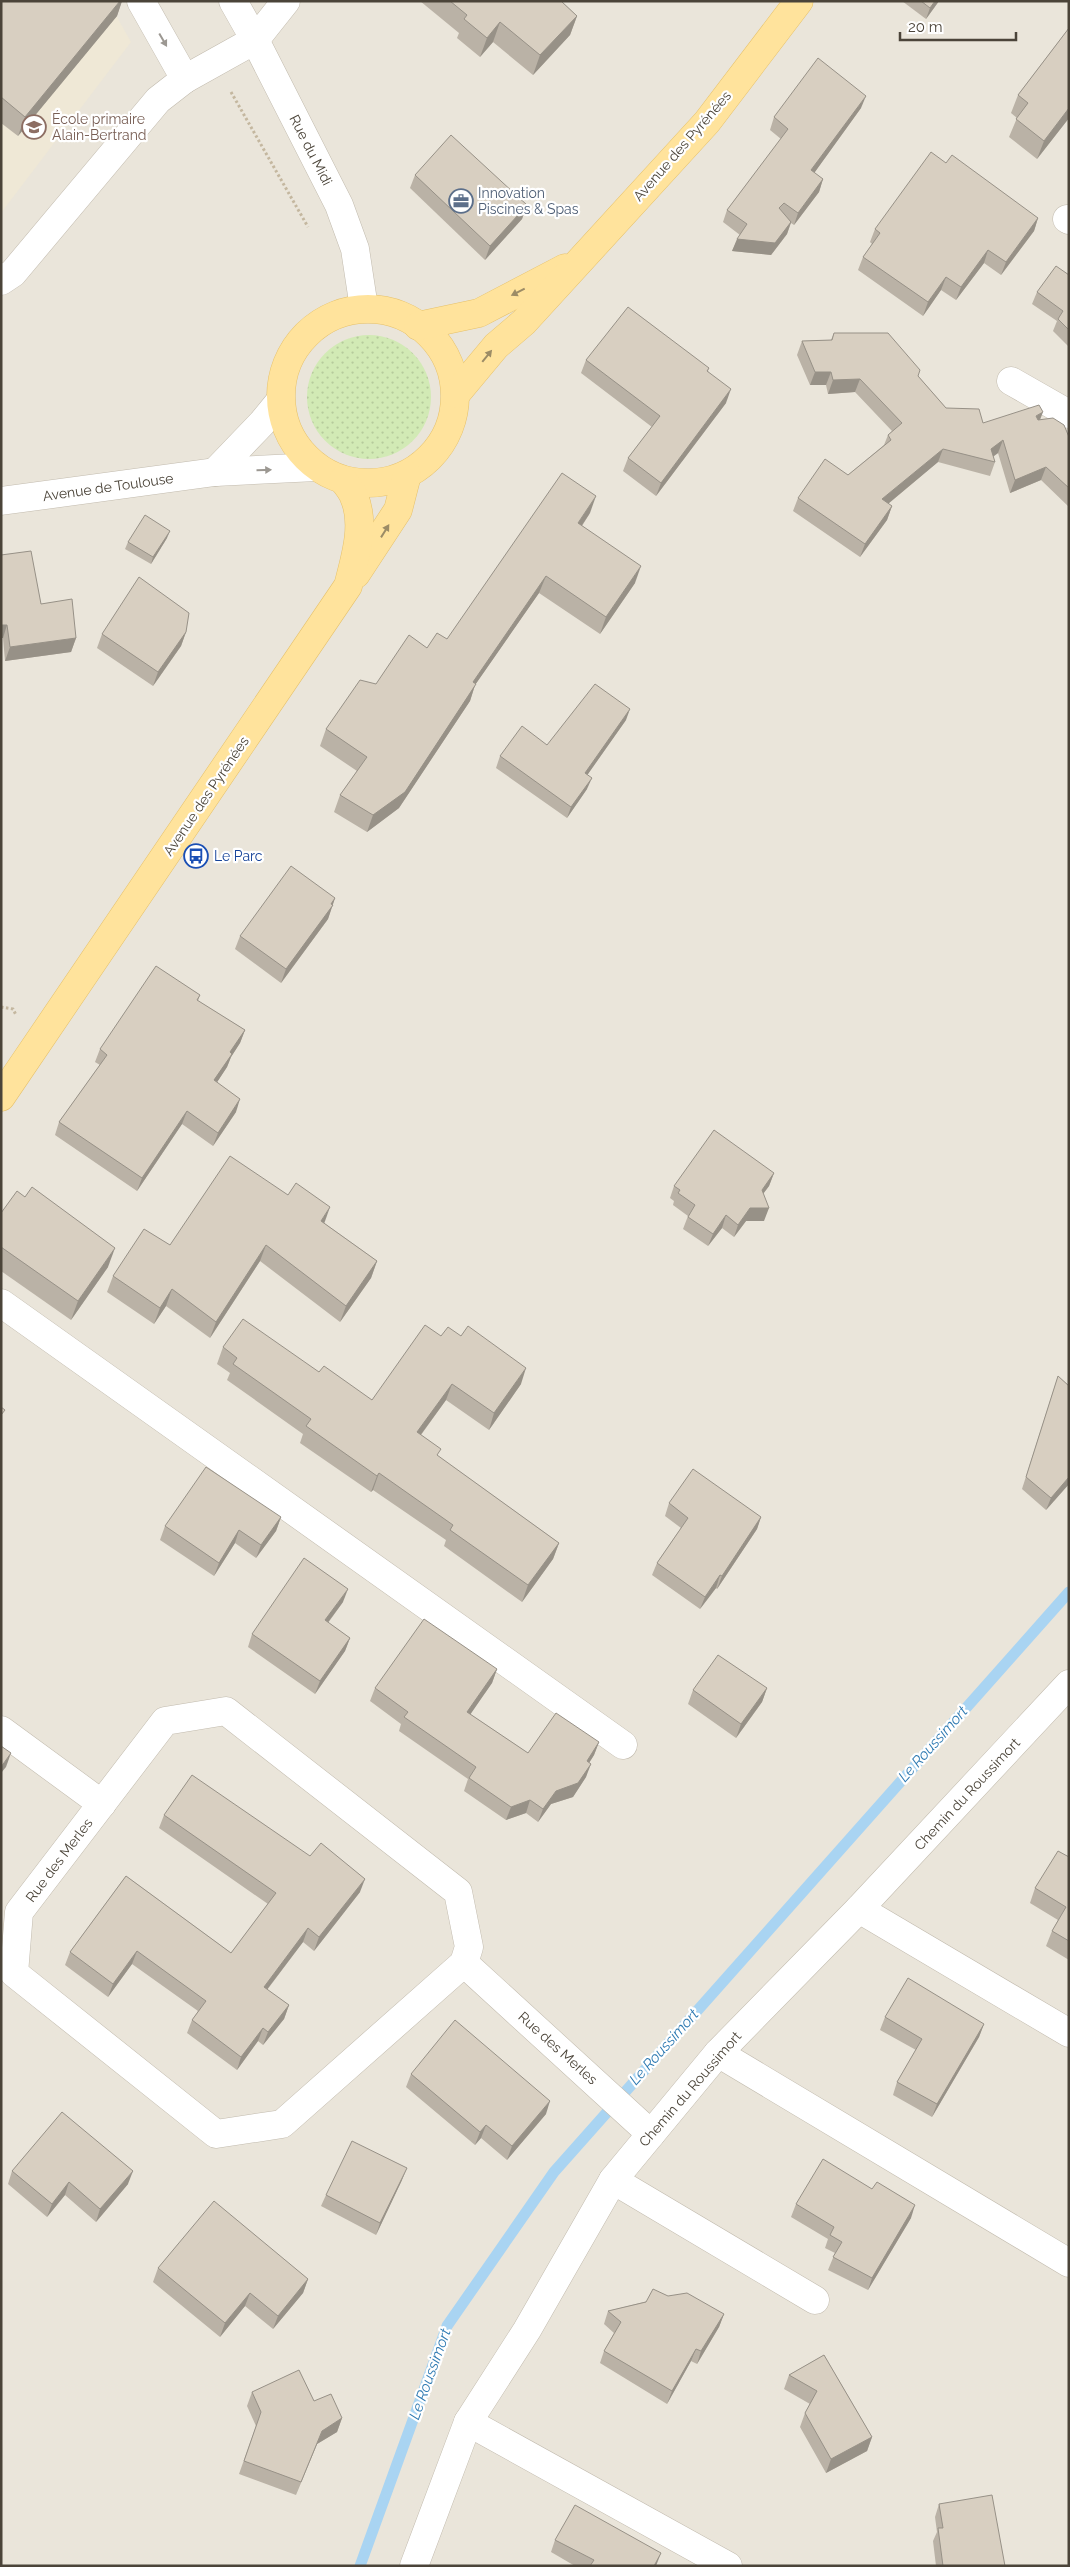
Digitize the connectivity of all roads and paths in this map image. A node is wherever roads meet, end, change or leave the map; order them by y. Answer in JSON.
{"nodes":[{"id":1,"x":141,"y":1,"type":"edge"},
{"id":2,"x":233,"y":1,"type":"edge"},
{"id":3,"x":286,"y":1,"type":"edge"},
{"id":4,"x":799,"y":1,"type":"edge"},
{"id":5,"x":255,"y":40,"type":"junction"},
{"id":6,"x":214,"y":63,"type":"junction"},
{"id":7,"x":185,"y":79,"type":"junction"},
{"id":8,"x":312,"y":235,"type":"dead end"},
{"id":9,"x":578,"y":262,"type":"junction"},
{"id":10,"x":1,"y":281,"type":"edge"},
{"id":11,"x":364,"y":308,"type":"junction"},
{"id":12,"x":418,"y":326,"type":"junction"},
{"id":13,"x":1011,"y":381,"type":"dead end"},
{"id":14,"x":456,"y":394,"type":"junction"},
{"id":15,"x":280,"y":401,"type":"junction"},
{"id":16,"x":1069,"y":414,"type":"edge"},
{"id":17,"x":316,"y":467,"type":"junction"},
{"id":18,"x":215,"y":472,"type":"junction"},
{"id":19,"x":407,"y":475,"type":"junction"},
{"id":20,"x":344,"y":480,"type":"junction"},
{"id":21,"x":1,"y":501,"type":"edge"},
{"id":22,"x":348,"y":586,"type":"junction"},
{"id":23,"x":1,"y":1097,"type":"edge"},
{"id":24,"x":1,"y":1303,"type":"edge"},
{"id":25,"x":1069,"y":1684,"type":"edge"},
{"id":26,"x":1,"y":1730,"type":"edge"},
{"id":27,"x":623,"y":1745,"type":"dead end"},
{"id":28,"x":102,"y":1804,"type":"junction"},
{"id":29,"x":859,"y":1908,"type":"junction"},
{"id":30,"x":464,"y":1963,"type":"junction"},
{"id":31,"x":1069,"y":2033,"type":"edge"},
{"id":32,"x":718,"y":2053,"type":"junction"},
{"id":33,"x":652,"y":2134,"type":"junction"},
{"id":34,"x":613,"y":2180,"type":"junction"},
{"id":35,"x":1069,"y":2263,"type":"edge"},
{"id":36,"x":815,"y":2300,"type":"dead end"},
{"id":37,"x":468,"y":2422,"type":"junction"},
{"id":38,"x":414,"y":2566,"type":"edge"},
{"id":39,"x":728,"y":2566,"type":"edge"}],
"edges":[{"from":1,"to":7,"type":"street","one_way":true},
{"from":2,"to":5,"type":"street","name":"Rue du Midi"},
{"from":3,"to":5,"type":"street"},
{"from":4,"to":9,"type":"main road","name":"Avenue des Pyrénées"},
{"from":5,"to":6,"type":"street"},
{"from":5,"to":11,"type":"street","name":"Rue du Midi"},
{"from":6,"to":7,"type":"street"},
{"from":6,"to":8,"type":"path"},
{"from":7,"to":10,"type":"street"},
{"from":9,"to":12,"type":"main road","one_way":true},
{"from":14,"to":9,"type":"main road","name":"Avenue des Pyrénées","one_way":true},
{"from":11,"to":12,"type":"main road"},
{"from":11,"to":15,"type":"main road"},
{"from":12,"to":14,"type":"main road"},
{"from":13,"to":16,"type":"street"},
{"from":14,"to":19,"type":"main road"},
{"from":15,"to":17,"type":"main road"},
{"from":15,"to":18,"type":"street"},
{"from":18,"to":17,"type":"street","name":"Avenue de Toulouse","one_way":true},
{"from":17,"to":20,"type":"main road"},
{"from":18,"to":21,"type":"street","name":"Avenue de Toulouse"},
{"from":19,"to":20,"type":"main road"},
{"from":22,"to":19,"type":"main road","one_way":true},
{"from":20,"to":22,"type":"main road","name":"Avenue des Pyrénées"},
{"from":22,"to":23,"type":"main road","name":"Avenue des Pyrénées"},
{"from":24,"to":27,"type":"street"},
{"from":25,"to":29,"type":"street","name":"Chemin du Roussimort"},
{"from":26,"to":28,"type":"street"},
{"from":28,"to":30,"type":"street","name":"Rue des Merles"},
{"from":28,"to":30,"type":"street","name":"Rue des Merles"},
{"from":29,"to":31,"type":"street"},
{"from":29,"to":32,"type":"street","name":"Chemin du Roussimort"},
{"from":30,"to":33,"type":"street","name":"Rue des Merles"},
{"from":32,"to":33,"type":"street","name":"Chemin du Roussimort"},
{"from":32,"to":35,"type":"street"},
{"from":33,"to":34,"type":"street","name":"Chemin du Roussimort"},
{"from":34,"to":36,"type":"street"},
{"from":34,"to":37,"type":"street","name":"Chemin du Roussimort"},
{"from":37,"to":38,"type":"street","name":"Chemin du Roussimort"},
{"from":37,"to":39,"type":"street"}]}
